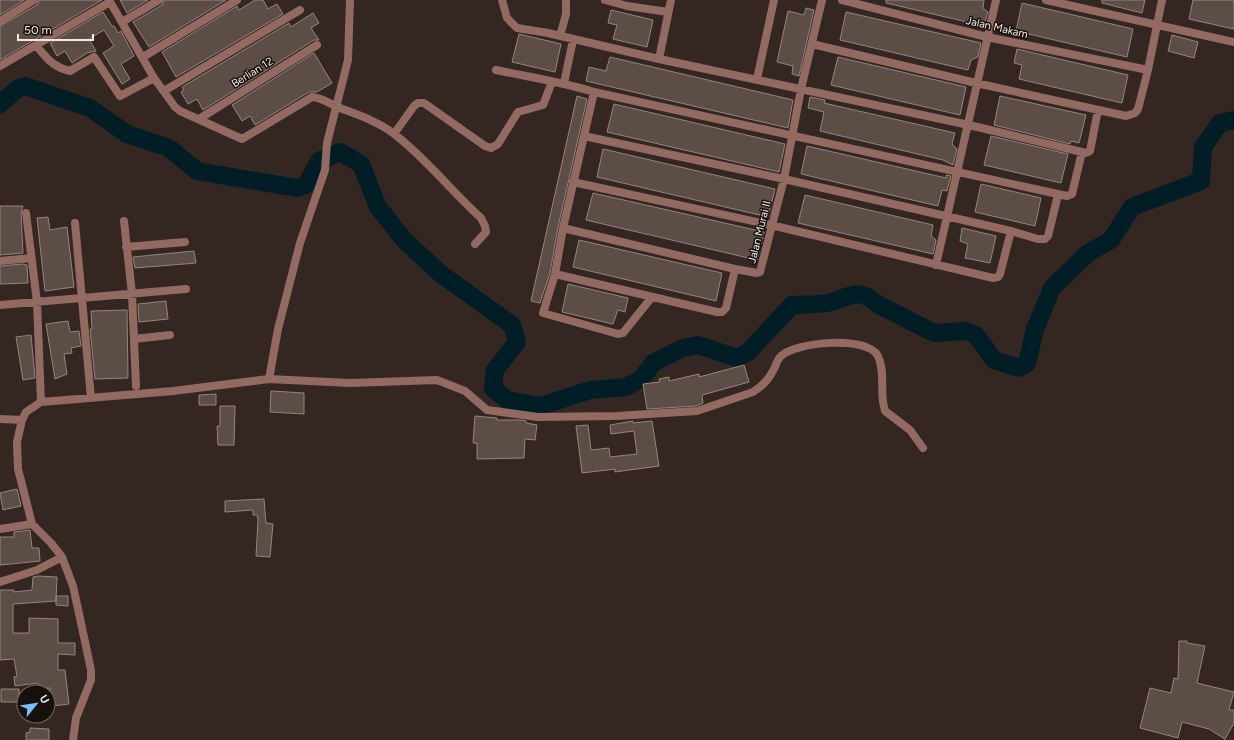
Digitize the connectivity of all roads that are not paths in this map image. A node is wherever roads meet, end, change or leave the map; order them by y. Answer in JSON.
{"nodes":[{"id":1,"x":34,"y":0,"type":"edge"},
{"id":2,"x":159,"y":0,"type":"edge"},
{"id":3,"x":237,"y":0,"type":"edge"},
{"id":4,"x":350,"y":0,"type":"edge"},
{"id":5,"x":502,"y":0,"type":"edge"},
{"id":6,"x":566,"y":0,"type":"edge"},
{"id":7,"x":605,"y":0,"type":"edge"},
{"id":8,"x":671,"y":0,"type":"edge"},
{"id":9,"x":774,"y":0,"type":"edge"},
{"id":10,"x":822,"y":0,"type":"edge"},
{"id":11,"x":842,"y":0,"type":"edge"},
{"id":12,"x":996,"y":0,"type":"edge"},
{"id":13,"x":1046,"y":0,"type":"edge"},
{"id":14,"x":1162,"y":0,"type":"edge"},
{"id":15,"x":109,"y":1,"type":"edge"},
{"id":16,"x":300,"y":10,"type":"dead end"},
{"id":17,"x":668,"y":12,"type":"junction"},
{"id":18,"x":0,"y":21,"type":"edge"},
{"id":19,"x":122,"y":22,"type":"junction"},
{"id":20,"x":1156,"y":26,"type":"junction"},
{"id":21,"x":560,"y":36,"type":"junction"},
{"id":22,"x":987,"y":37,"type":"junction"},
{"id":23,"x":574,"y":40,"type":"junction"},
{"id":24,"x":1234,"y":42,"type":"edge"},
{"id":25,"x":812,"y":44,"type":"junction"},
{"id":26,"x":36,"y":45,"type":"junction"},
{"id":27,"x":317,"y":45,"type":"dead end"},
{"id":28,"x":143,"y":57,"type":"junction"},
{"id":29,"x":659,"y":59,"type":"junction"},
{"id":30,"x":0,"y":66,"type":"edge"},
{"id":31,"x":496,"y":70,"type":"dead end"},
{"id":32,"x":1148,"y":70,"type":"junction"},
{"id":33,"x":154,"y":78,"type":"junction"},
{"id":34,"x":757,"y":79,"type":"junction"},
{"id":35,"x":552,"y":82,"type":"junction"},
{"id":36,"x":564,"y":83,"type":"junction"},
{"id":37,"x":976,"y":83,"type":"junction"},
{"id":38,"x":801,"y":89,"type":"junction"},
{"id":39,"x":164,"y":91,"type":"junction"},
{"id":40,"x":594,"y":92,"type":"junction"},
{"id":41,"x":336,"y":107,"type":"junction"},
{"id":42,"x":1098,"y":110,"type":"junction"},
{"id":43,"x":199,"y":119,"type":"junction"},
{"id":44,"x":968,"y":125,"type":"junction"},
{"id":45,"x":394,"y":134,"type":"junction"},
{"id":46,"x":792,"y":135,"type":"junction"},
{"id":47,"x":584,"y":136,"type":"junction"},
{"id":48,"x":1082,"y":152,"type":"junction"},
{"id":49,"x":958,"y":171,"type":"junction"},
{"id":50,"x":784,"y":179,"type":"junction"},
{"id":51,"x":573,"y":182,"type":"junction"},
{"id":52,"x":1058,"y":195,"type":"junction"},
{"id":53,"x":26,"y":213,"type":"dead end"},
{"id":54,"x":947,"y":216,"type":"junction"},
{"id":55,"x":124,"y":220,"type":"dead end"},
{"id":56,"x":75,"y":223,"type":"dead end"},
{"id":57,"x":771,"y":225,"type":"junction"},
{"id":58,"x":563,"y":228,"type":"junction"},
{"id":59,"x":1010,"y":231,"type":"junction"},
{"id":60,"x":185,"y":242,"type":"dead end"},
{"id":61,"x":475,"y":244,"type":"dead end"},
{"id":62,"x":126,"y":247,"type":"junction"},
{"id":63,"x":31,"y":258,"type":"junction"},
{"id":64,"x":0,"y":261,"type":"edge"},
{"id":65,"x":936,"y":265,"type":"junction"},
{"id":66,"x":735,"y":269,"type":"junction"},
{"id":67,"x":555,"y":274,"type":"junction"},
{"id":68,"x":186,"y":289,"type":"dead end"},
{"id":69,"x":132,"y":294,"type":"junction"},
{"id":70,"x":652,"y":297,"type":"junction"},
{"id":71,"x":82,"y":298,"type":"junction"},
{"id":72,"x":37,"y":302,"type":"junction"},
{"id":73,"x":0,"y":306,"type":"edge"},
{"id":74,"x":170,"y":335,"type":"dead end"},
{"id":75,"x":134,"y":339,"type":"junction"},
{"id":76,"x":268,"y":379,"type":"junction"},
{"id":77,"x":136,"y":386,"type":"dead end"},
{"id":78,"x":91,"y":398,"type":"junction"},
{"id":79,"x":41,"y":402,"type":"junction"},
{"id":80,"x":0,"y":419,"type":"edge"},
{"id":81,"x":22,"y":420,"type":"junction"},
{"id":82,"x":923,"y":448,"type":"dead end"},
{"id":83,"x":32,"y":524,"type":"junction"},
{"id":84,"x":0,"y":529,"type":"edge"},
{"id":85,"x":62,"y":557,"type":"junction"},
{"id":86,"x":0,"y":582,"type":"edge"},
{"id":87,"x":73,"y":740,"type":"edge"}],
"edges":[{"from":1,"to":18,"type":"street"},
{"from":2,"to":19,"type":"street"},
{"from":3,"to":28,"type":"street"},
{"from":4,"to":41,"type":"street"},
{"from":5,"to":21,"type":"street"},
{"from":6,"to":21,"type":"street"},
{"from":7,"to":17,"type":"street"},
{"from":8,"to":17,"type":"street"},
{"from":9,"to":34,"type":"street"},
{"from":10,"to":25,"type":"street","name":"Jalan Murai II"},
{"from":11,"to":22,"type":"street","name":"Jalan Makam"},
{"from":12,"to":22,"type":"street"},
{"from":13,"to":20,"type":"street"},
{"from":14,"to":20,"type":"street"},
{"from":15,"to":19,"type":"street"},
{"from":15,"to":26,"type":"street"},
{"from":16,"to":39,"type":"street"},
{"from":17,"to":29,"type":"street"},
{"from":19,"to":28,"type":"street"},
{"from":20,"to":24,"type":"street"},
{"from":20,"to":32,"type":"street"},
{"from":21,"to":23,"type":"street"},
{"from":22,"to":32,"type":"street","name":"Jalan Makam"},
{"from":22,"to":37,"type":"street"},
{"from":23,"to":29,"type":"street"},
{"from":23,"to":36,"type":"street"},
{"from":25,"to":37,"type":"street"},
{"from":25,"to":38,"type":"street","name":"Jalan Murai II"},
{"from":26,"to":30,"type":"street"},
{"from":26,"to":33,"type":"street"},
{"from":27,"to":43,"type":"street","name":"Berlian 12"},
{"from":28,"to":33,"type":"street"},
{"from":29,"to":34,"type":"street"},
{"from":31,"to":35,"type":"street"},
{"from":32,"to":42,"type":"street"},
{"from":33,"to":39,"type":"street"},
{"from":34,"to":38,"type":"street"},
{"from":35,"to":36,"type":"street"},
{"from":35,"to":45,"type":"street"},
{"from":36,"to":40,"type":"street"},
{"from":37,"to":42,"type":"street"},
{"from":37,"to":44,"type":"street"},
{"from":38,"to":44,"type":"street"},
{"from":38,"to":46,"type":"street","name":"Jalan Murai II"},
{"from":39,"to":43,"type":"street"},
{"from":40,"to":46,"type":"street"},
{"from":40,"to":47,"type":"street"},
{"from":41,"to":43,"type":"street"},
{"from":41,"to":45,"type":"street"},
{"from":41,"to":76,"type":"street"},
{"from":42,"to":48,"type":"street"},
{"from":44,"to":48,"type":"street"},
{"from":44,"to":49,"type":"street"},
{"from":45,"to":61,"type":"street"},
{"from":46,"to":49,"type":"street"},
{"from":46,"to":50,"type":"street","name":"Jalan Murai II"},
{"from":47,"to":50,"type":"street"},
{"from":47,"to":51,"type":"street"},
{"from":48,"to":52,"type":"street"},
{"from":49,"to":52,"type":"street"},
{"from":49,"to":54,"type":"street"},
{"from":50,"to":54,"type":"street"},
{"from":50,"to":57,"type":"street","name":"Jalan Murai II"},
{"from":51,"to":57,"type":"street"},
{"from":51,"to":58,"type":"street"},
{"from":52,"to":59,"type":"street"},
{"from":53,"to":63,"type":"street"},
{"from":54,"to":59,"type":"street"},
{"from":54,"to":65,"type":"street"},
{"from":55,"to":62,"type":"street"},
{"from":56,"to":71,"type":"street"},
{"from":57,"to":65,"type":"street"},
{"from":57,"to":66,"type":"street","name":"Jalan Murai II"},
{"from":58,"to":66,"type":"street","name":"Jalan Murai II"},
{"from":58,"to":67,"type":"street"},
{"from":59,"to":65,"type":"street"},
{"from":60,"to":62,"type":"street"},
{"from":62,"to":69,"type":"street"},
{"from":63,"to":64,"type":"street"},
{"from":63,"to":72,"type":"street"},
{"from":66,"to":70,"type":"street"},
{"from":67,"to":70,"type":"street"},
{"from":67,"to":70,"type":"street"},
{"from":68,"to":69,"type":"street"},
{"from":69,"to":71,"type":"street"},
{"from":69,"to":75,"type":"street"},
{"from":71,"to":72,"type":"street"},
{"from":71,"to":78,"type":"street"},
{"from":72,"to":73,"type":"street"},
{"from":72,"to":79,"type":"street"},
{"from":74,"to":75,"type":"street"},
{"from":75,"to":77,"type":"street"},
{"from":76,"to":78,"type":"street"},
{"from":76,"to":82,"type":"street"},
{"from":78,"to":79,"type":"street"},
{"from":79,"to":81,"type":"street"},
{"from":80,"to":81,"type":"street"},
{"from":81,"to":83,"type":"street"},
{"from":83,"to":84,"type":"street"},
{"from":83,"to":85,"type":"street"},
{"from":85,"to":86,"type":"street"},
{"from":85,"to":87,"type":"street"}]}
